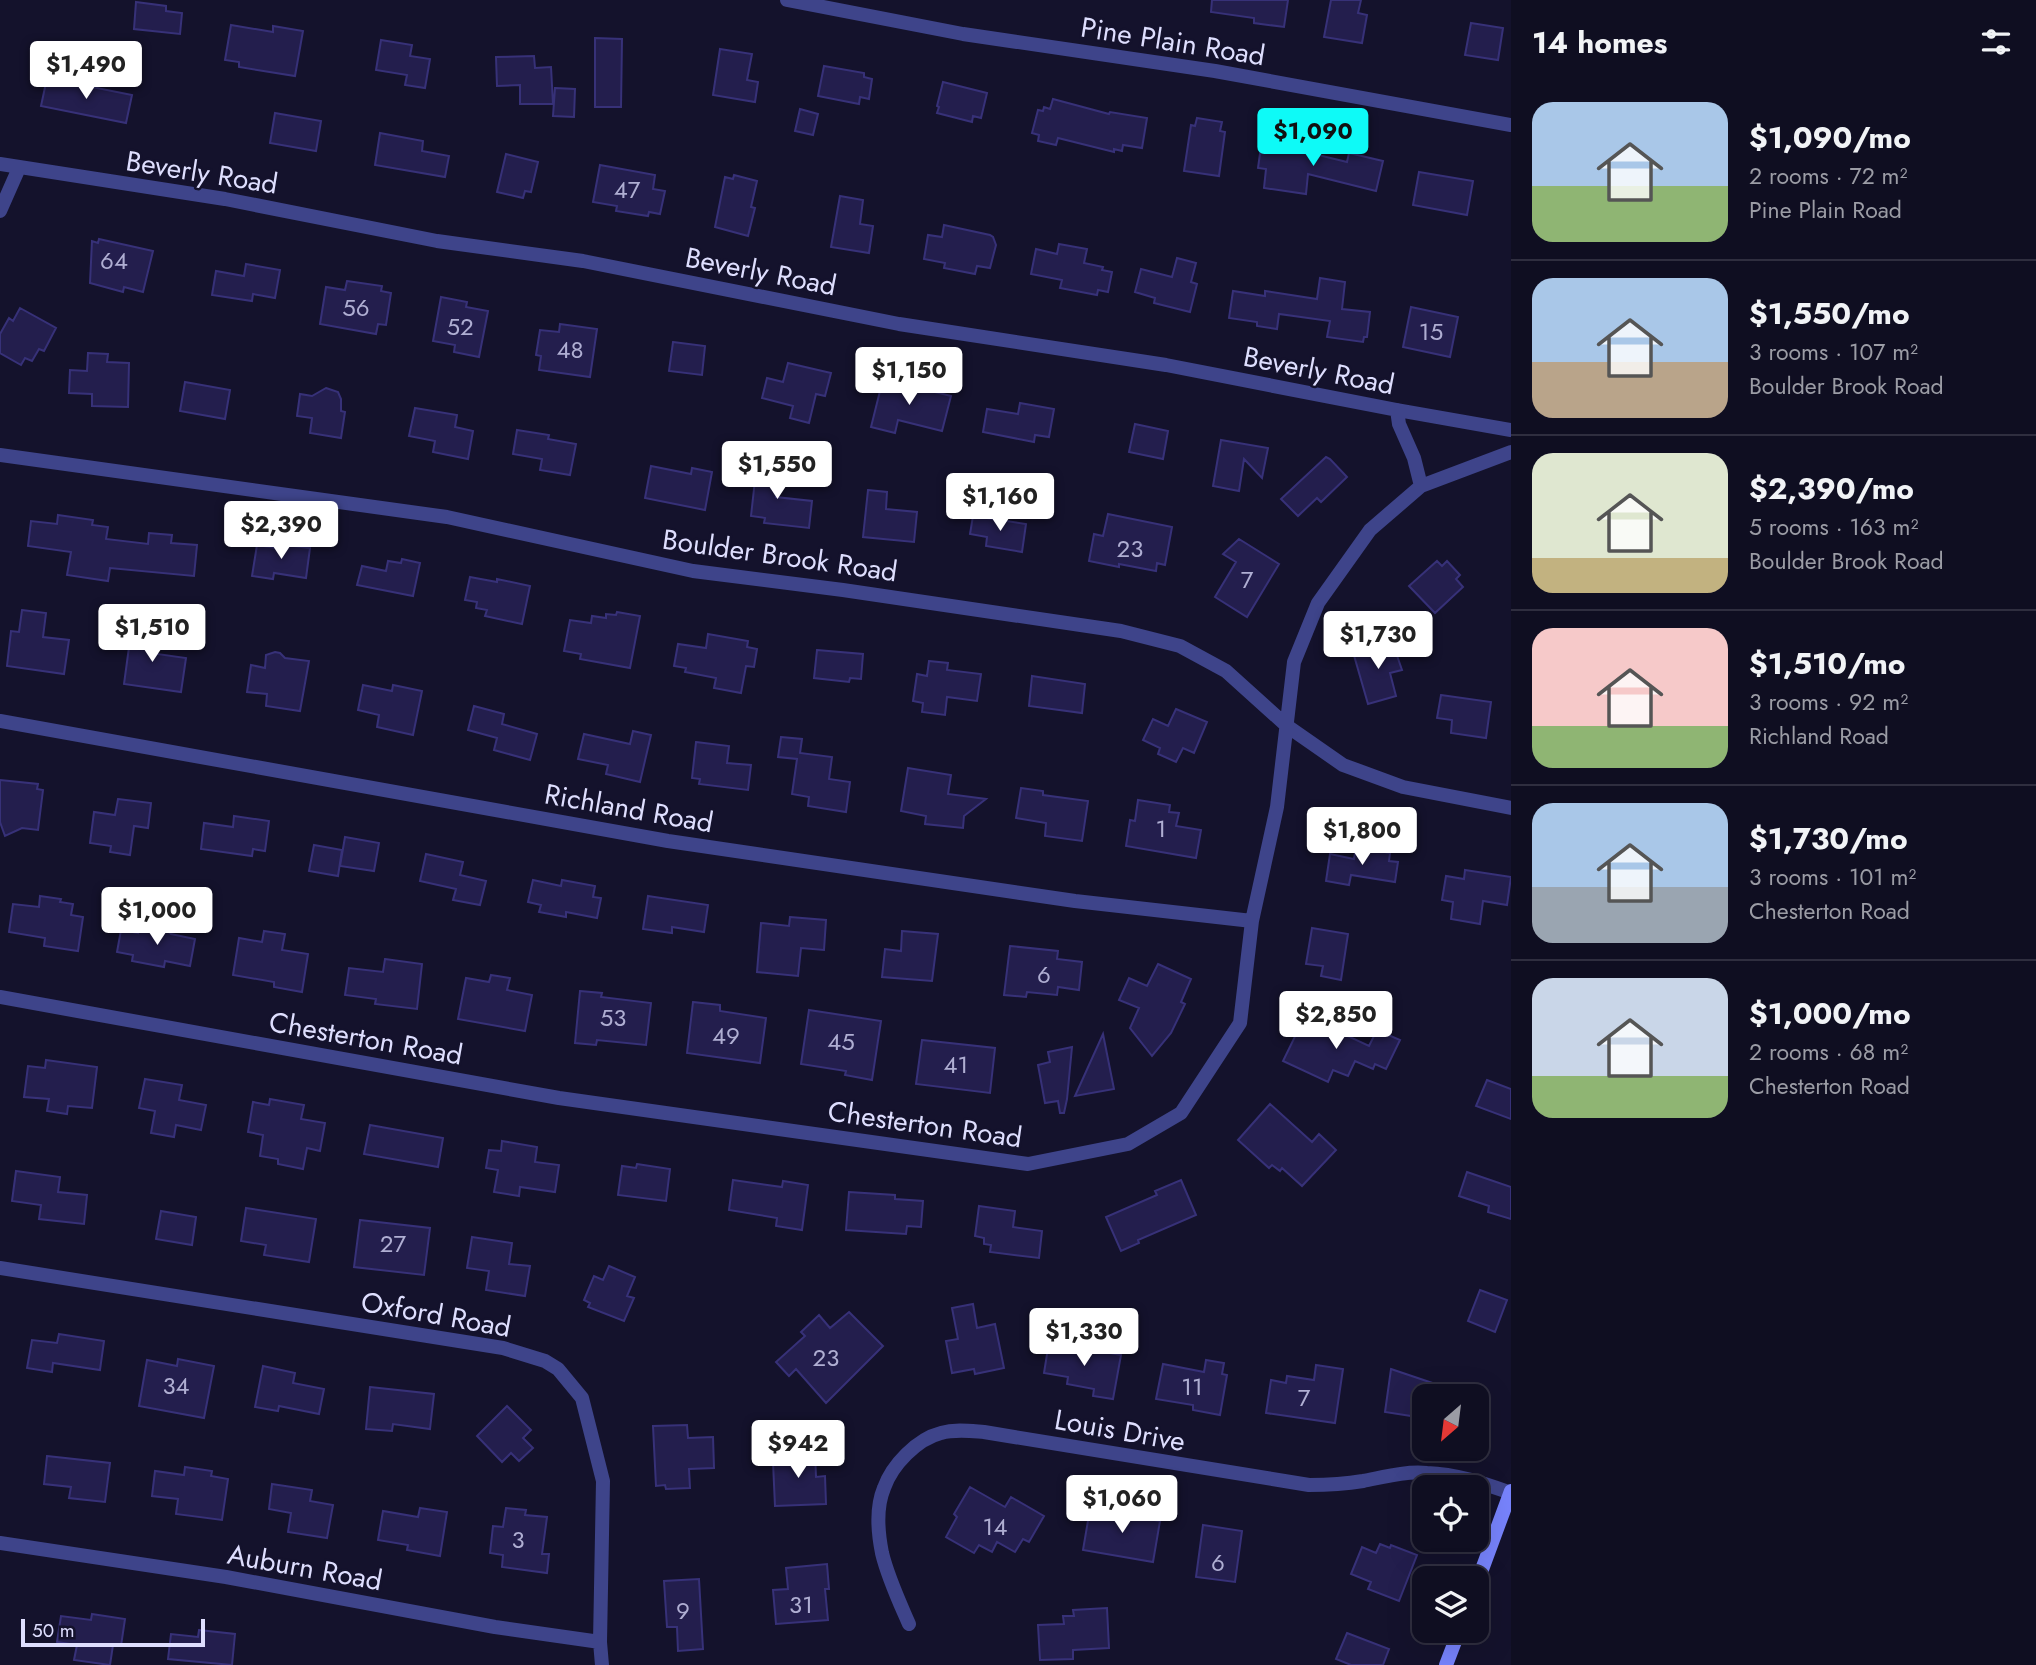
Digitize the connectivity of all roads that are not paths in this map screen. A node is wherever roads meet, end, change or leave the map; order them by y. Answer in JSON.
{"nodes":[{"id":1,"x":787,"y":0,"type":"edge"},
{"id":2,"x":1511,"y":125,"type":"edge"},
{"id":3,"x":0,"y":164,"type":"edge"},
{"id":4,"x":19,"y":168,"type":"junction"},
{"id":5,"x":0,"y":211,"type":"edge"},
{"id":6,"x":1397,"y":410,"type":"junction"},
{"id":7,"x":1511,"y":430,"type":"edge"},
{"id":8,"x":1511,"y":452,"type":"edge"},
{"id":9,"x":0,"y":455,"type":"edge"},
{"id":10,"x":1421,"y":486,"type":"junction"},
{"id":11,"x":0,"y":721,"type":"edge"},
{"id":12,"x":1287,"y":726,"type":"junction"},
{"id":13,"x":1511,"y":808,"type":"edge"},
{"id":14,"x":1252,"y":921,"type":"junction"},
{"id":15,"x":0,"y":997,"type":"edge"},
{"id":16,"x":0,"y":1268,"type":"edge"},
{"id":17,"x":1511,"y":1492,"type":"edge"},
{"id":18,"x":0,"y":1543,"type":"edge"},
{"id":19,"x":1483,"y":1566,"type":"edge"},
{"id":20,"x":909,"y":1624,"type":"dead end"},
{"id":21,"x":600,"y":1642,"type":"junction"},
{"id":22,"x":1454,"y":1643,"type":"edge"},
{"id":23,"x":602,"y":1665,"type":"edge"},
{"id":24,"x":1446,"y":1665,"type":"edge"}],
"edges":[{"from":1,"to":2,"type":"street","name":"Pine Plain Road"},
{"from":3,"to":4,"type":"street","name":"Beverly Road"},
{"from":4,"to":5,"type":"street"},
{"from":4,"to":6,"type":"street","name":"Beverly Road"},
{"from":6,"to":7,"type":"street","name":"Beverly Road"},
{"from":6,"to":10,"type":"street"},
{"from":8,"to":10,"type":"street","name":"Chesterton Road"},
{"from":9,"to":12,"type":"street","name":"Boulder Brook Road"},
{"from":10,"to":12,"type":"street","name":"Chesterton Road"},
{"from":11,"to":14,"type":"street","name":"Richland Road"},
{"from":12,"to":13,"type":"street","name":"Boulder Brook Road"},
{"from":12,"to":14,"type":"street","name":"Chesterton Road"},
{"from":14,"to":15,"type":"street","name":"Chesterton Road"},
{"from":16,"to":21,"type":"street","name":"Oxford Road"},
{"from":17,"to":19,"type":"main road"},
{"from":17,"to":20,"type":"street","name":"Louis Drive"},
{"from":18,"to":21,"type":"street","name":"Auburn Road"},
{"from":21,"to":23,"type":"street","name":"Oxford Road"},
{"from":22,"to":24,"type":"main road"}]}
